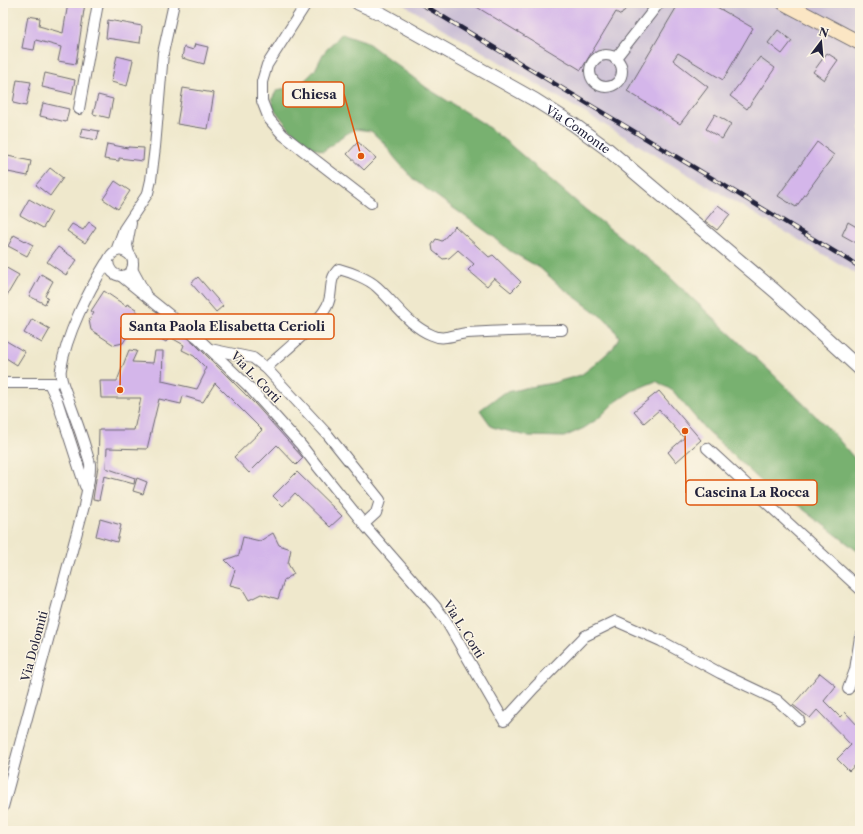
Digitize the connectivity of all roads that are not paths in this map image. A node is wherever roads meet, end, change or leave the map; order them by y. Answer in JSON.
{"nodes":[{"id":1,"x":98,"y":3,"type":"edge"},
{"id":2,"x":174,"y":3,"type":"edge"},
{"id":3,"x":304,"y":3,"type":"edge"},
{"id":4,"x":358,"y":3,"type":"edge"},
{"id":5,"x":659,"y":3,"type":"edge"},
{"id":6,"x":784,"y":3,"type":"edge"},
{"id":7,"x":860,"y":43,"type":"edge"},
{"id":8,"x":615,"y":58,"type":"dead end"},
{"id":9,"x":79,"y":109,"type":"dead end"},
{"id":10,"x":371,"y":203,"type":"dead end"},
{"id":11,"x":135,"y":214,"type":"junction"},
{"id":12,"x":116,"y":252,"type":"junction"},
{"id":13,"x":129,"y":254,"type":"junction"},
{"id":14,"x":108,"y":262,"type":"junction"},
{"id":15,"x":132,"y":268,"type":"junction"},
{"id":16,"x":117,"y":275,"type":"junction"},
{"id":17,"x":94,"y":284,"type":"junction"},
{"id":18,"x":146,"y":295,"type":"junction"},
{"id":19,"x":562,"y":330,"type":"dead end"},
{"id":20,"x":210,"y":349,"type":"junction"},
{"id":21,"x":266,"y":368,"type":"junction"},
{"id":22,"x":860,"y":369,"type":"edge"},
{"id":23,"x":3,"y":382,"type":"edge"},
{"id":24,"x":62,"y":382,"type":"junction"},
{"id":25,"x":49,"y":383,"type":"junction"},
{"id":26,"x":706,"y":448,"type":"dead end"},
{"id":27,"x":86,"y":491,"type":"junction"},
{"id":28,"x":364,"y":524,"type":"junction"},
{"id":29,"x":860,"y":589,"type":"edge"},
{"id":30,"x":860,"y":637,"type":"edge"},
{"id":31,"x":848,"y":689,"type":"dead end"},
{"id":32,"x":799,"y":720,"type":"dead end"},
{"id":33,"x":3,"y":807,"type":"edge"}],
"edges":[{"from":1,"to":9,"type":"street"},
{"from":2,"to":11,"type":"street"},
{"from":3,"to":10,"type":"street"},
{"from":4,"to":22,"type":"street","name":"Via Comonte"},
{"from":5,"to":8,"type":"street"},
{"from":6,"to":7,"type":"main road"},
{"from":11,"to":12,"type":"street"},
{"from":11,"to":13,"type":"street"},
{"from":12,"to":13,"type":"street"},
{"from":12,"to":14,"type":"street"},
{"from":13,"to":15,"type":"street"},
{"from":14,"to":16,"type":"street"},
{"from":14,"to":17,"type":"street"},
{"from":15,"to":16,"type":"street"},
{"from":15,"to":18,"type":"street","name":"Via L. Corti"},
{"from":16,"to":17,"type":"street"},
{"from":16,"to":18,"type":"street","name":"Via L. Corti"},
{"from":17,"to":24,"type":"street"},
{"from":18,"to":20,"type":"street","name":"Via L. Corti"},
{"from":19,"to":21,"type":"street"},
{"from":20,"to":21,"type":"street"},
{"from":20,"to":28,"type":"street","name":"Via L. Corti"},
{"from":21,"to":28,"type":"street"},
{"from":23,"to":25,"type":"street"},
{"from":24,"to":25,"type":"street"},
{"from":24,"to":27,"type":"street","name":"Via Dolomiti"},
{"from":25,"to":27,"type":"street"},
{"from":26,"to":29,"type":"street"},
{"from":27,"to":33,"type":"street","name":"Via Dolomiti"},
{"from":28,"to":32,"type":"street","name":"Via L. Corti"},
{"from":30,"to":31,"type":"street"}]}
